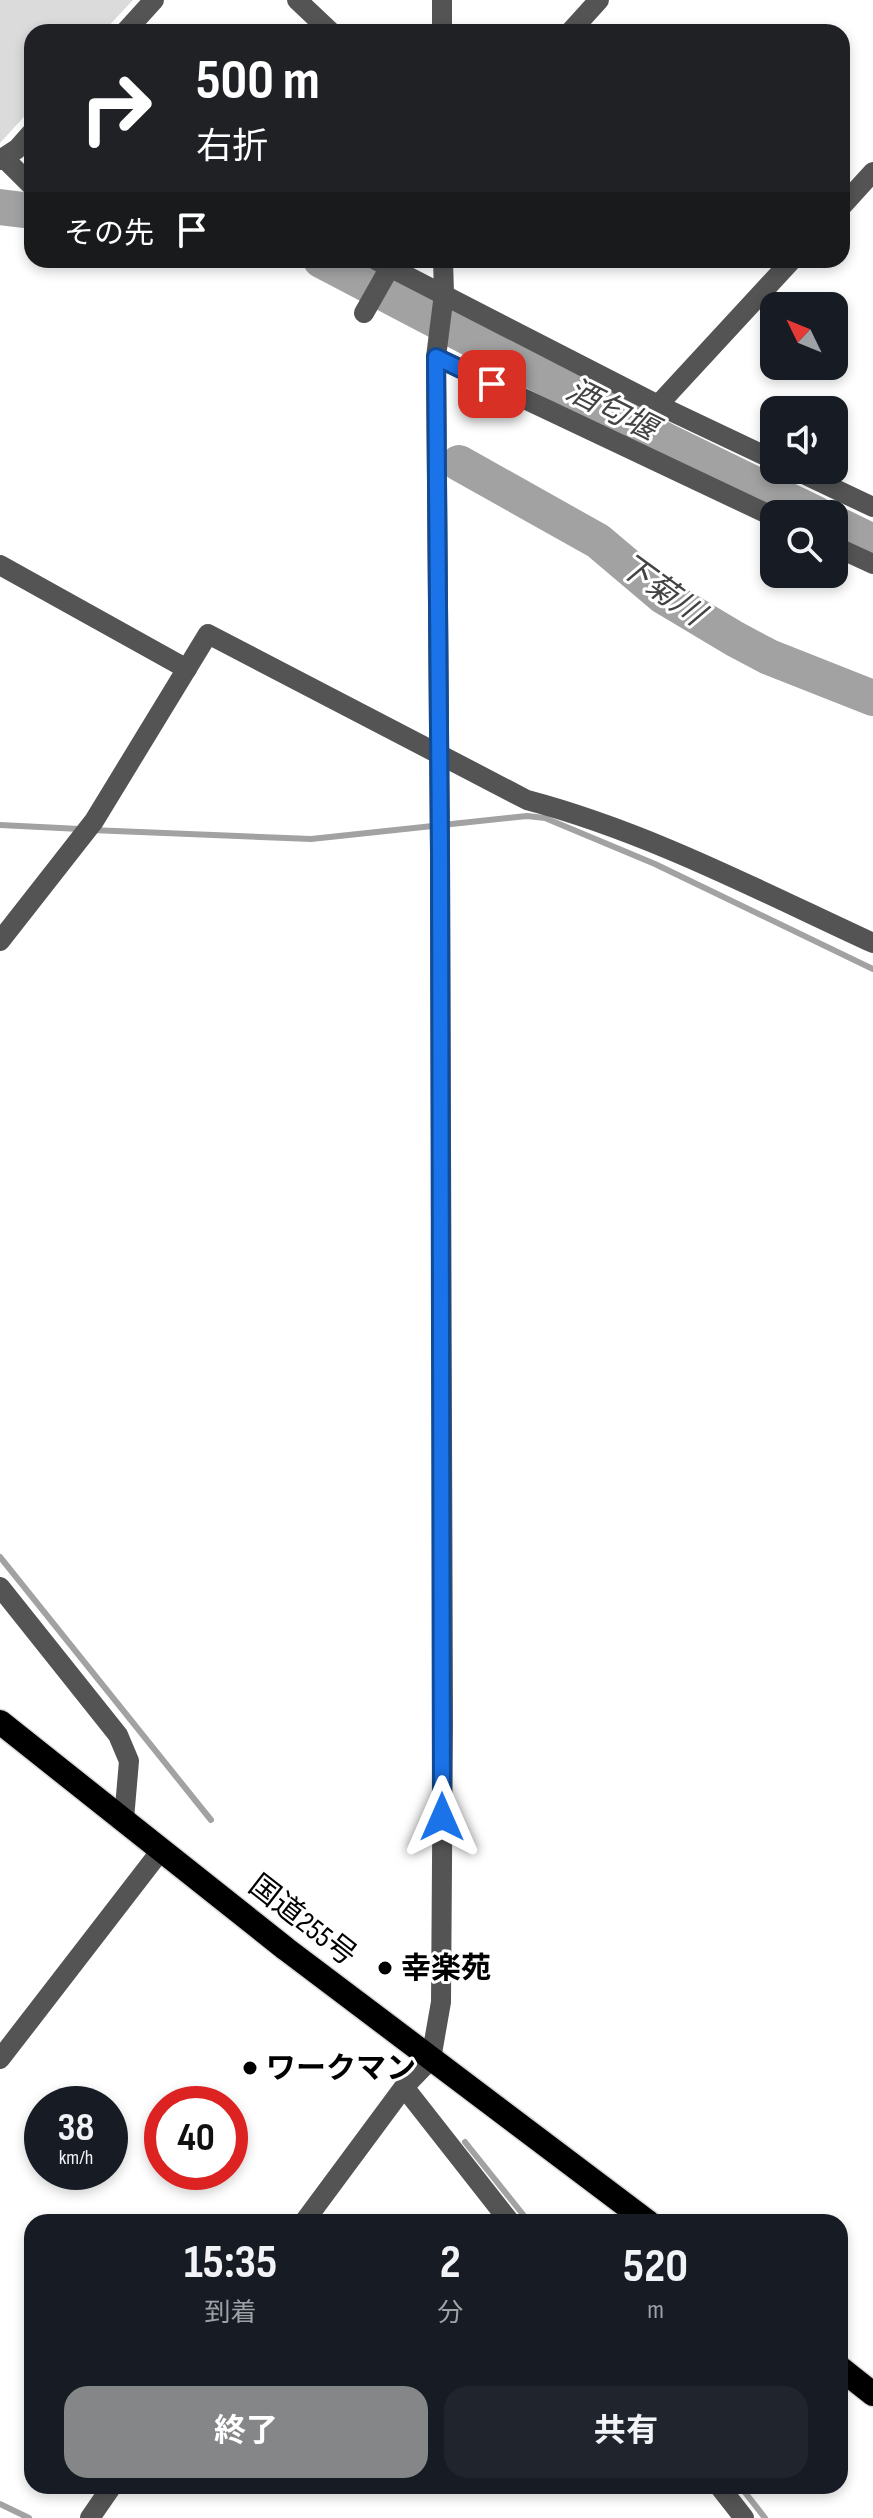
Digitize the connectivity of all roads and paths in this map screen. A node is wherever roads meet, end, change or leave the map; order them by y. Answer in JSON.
{"nodes":[{"id":1,"x":154,"y":0,"type":"edge"},
{"id":2,"x":297,"y":0,"type":"edge"},
{"id":3,"x":442,"y":0,"type":"edge"},
{"id":4,"x":599,"y":0,"type":"edge"},
{"id":5,"x":132,"y":24,"type":"edge"},
{"id":6,"x":322,"y":24,"type":"edge"},
{"id":7,"x":442,"y":24,"type":"edge"},
{"id":8,"x":577,"y":24,"type":"edge"},
{"id":9,"x":24,"y":139,"type":"edge"},
{"id":10,"x":2,"y":159,"type":"edge"},
{"id":11,"x":873,"y":172,"type":"edge"},
{"id":12,"x":24,"y":179,"type":"edge"},
{"id":13,"x":850,"y":197,"type":"edge"},
{"id":14,"x":383,"y":268,"type":"edge"},
{"id":15,"x":397,"y":268,"type":"edge"},
{"id":16,"x":443,"y":268,"type":"edge"},
{"id":17,"x":785,"y":268,"type":"edge"},
{"id":18,"x":444,"y":295,"type":"junction"},
{"id":19,"x":364,"y":313,"type":"dead end"},
{"id":20,"x":436,"y":356,"type":"junction"},
{"id":21,"x":658,"y":405,"type":"junction"},
{"id":22,"x":760,"y":453,"type":"edge"},
{"id":23,"x":825,"y":484,"type":"edge"},
{"id":24,"x":873,"y":507,"type":"edge"},
{"id":25,"x":760,"y":510,"type":"edge"},
{"id":26,"x":848,"y":552,"type":"edge"},
{"id":27,"x":873,"y":564,"type":"edge"},
{"id":28,"x":0,"y":565,"type":"edge"},
{"id":29,"x":187,"y":669,"type":"junction"},
{"id":30,"x":438,"y":755,"type":"junction"},
{"id":31,"x":0,"y":941,"type":"edge"},
{"id":32,"x":873,"y":943,"type":"edge"},
{"id":33,"x":0,"y":1587,"type":"edge"},
{"id":34,"x":0,"y":1722,"type":"edge"},
{"id":35,"x":124,"y":1819,"type":"junction"},
{"id":36,"x":162,"y":1849,"type":"junction"},
{"id":37,"x":0,"y":2059,"type":"edge"},
{"id":38,"x":431,"y":2059,"type":"junction"},
{"id":39,"x":404,"y":2087,"type":"junction"},
{"id":40,"x":310,"y":2214,"type":"edge"},
{"id":41,"x":504,"y":2214,"type":"edge"},
{"id":42,"x":637,"y":2214,"type":"edge"},
{"id":43,"x":848,"y":2374,"type":"edge"},
{"id":44,"x":873,"y":2394,"type":"edge"},
{"id":45,"x":106,"y":2494,"type":"edge"},
{"id":46,"x":725,"y":2494,"type":"edge"},
{"id":47,"x":90,"y":2518,"type":"edge"},
{"id":48,"x":744,"y":2518,"type":"edge"}],
"edges":[{"from":1,"to":5,"type":"street"},
{"from":2,"to":6,"type":"street"},
{"from":3,"to":7,"type":"street"},
{"from":4,"to":8,"type":"street"},
{"from":9,"to":10,"type":"street"},
{"from":10,"to":12,"type":"street"},
{"from":11,"to":13,"type":"street"},
{"from":14,"to":19,"type":"street"},
{"from":15,"to":18,"type":"street"},
{"from":16,"to":18,"type":"street"},
{"from":17,"to":21,"type":"street"},
{"from":18,"to":20,"type":"street"},
{"from":18,"to":21,"type":"street"},
{"from":20,"to":25,"type":"street"},
{"from":20,"to":30,"type":"street"},
{"from":21,"to":22,"type":"street"},
{"from":23,"to":24,"type":"street"},
{"from":26,"to":27,"type":"street"},
{"from":28,"to":29,"type":"street"},
{"from":29,"to":30,"type":"street"},
{"from":29,"to":31,"type":"street"},
{"from":30,"to":32,"type":"street"},
{"from":30,"to":38,"type":"street"},
{"from":33,"to":35,"type":"street"},
{"from":34,"to":35,"type":"highway","name":"国道255号"},
{"from":35,"to":36,"type":"highway","name":"国道255号"},
{"from":36,"to":37,"type":"street"},
{"from":36,"to":38,"type":"highway","name":"国道255号"},
{"from":38,"to":39,"type":"street"},
{"from":38,"to":42,"type":"highway","name":"国道255号"},
{"from":39,"to":40,"type":"street"},
{"from":39,"to":41,"type":"street"},
{"from":43,"to":44,"type":"highway"},
{"from":45,"to":47,"type":"street"},
{"from":46,"to":48,"type":"street"}]}
